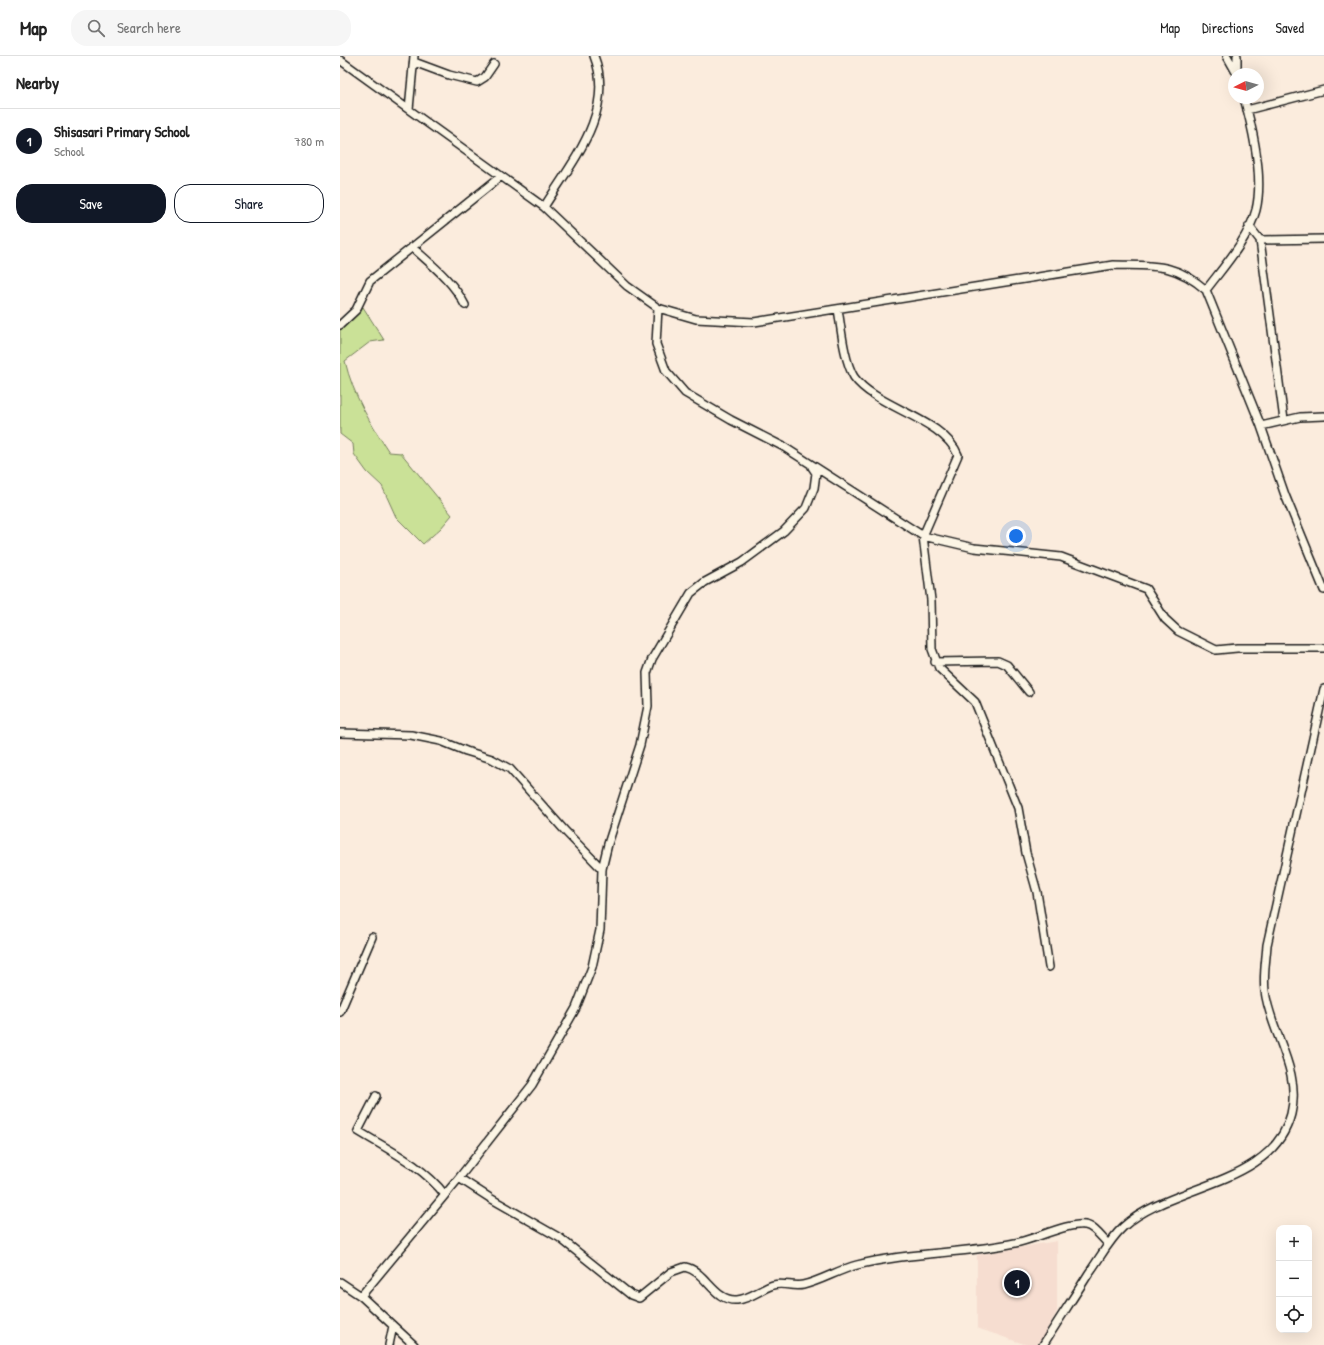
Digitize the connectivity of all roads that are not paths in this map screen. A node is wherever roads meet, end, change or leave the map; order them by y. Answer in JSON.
{"nodes":[{"id":1,"x":594,"y":56,"type":"edge"},
{"id":2,"x":1227,"y":56,"type":"edge"},
{"id":3,"x":1237,"y":56,"type":"edge"},
{"id":4,"x":414,"y":59,"type":"edge"},
{"id":5,"x":340,"y":60,"type":"edge"},
{"id":6,"x":494,"y":64,"type":"dead end"},
{"id":7,"x":1234,"y":68,"type":"edge"},
{"id":8,"x":1237,"y":68,"type":"edge"},
{"id":9,"x":1324,"y":90,"type":"edge"},
{"id":10,"x":1246,"y":104,"type":"edge"},
{"id":11,"x":408,"y":109,"type":"junction"},
{"id":12,"x":1247,"y":110,"type":"junction"},
{"id":13,"x":500,"y":177,"type":"junction"},
{"id":14,"x":544,"y":207,"type":"junction"},
{"id":15,"x":1249,"y":226,"type":"junction"},
{"id":16,"x":1324,"y":239,"type":"edge"},
{"id":17,"x":1260,"y":240,"type":"junction"},
{"id":18,"x":412,"y":247,"type":"junction"},
{"id":19,"x":1206,"y":290,"type":"junction"},
{"id":20,"x":465,"y":306,"type":"dead end"},
{"id":21,"x":658,"y":308,"type":"junction"},
{"id":22,"x":838,"y":309,"type":"junction"},
{"id":23,"x":340,"y":325,"type":"edge"},
{"id":24,"x":1324,"y":416,"type":"edge"},
{"id":25,"x":1284,"y":420,"type":"junction"},
{"id":26,"x":1261,"y":426,"type":"junction"},
{"id":27,"x":812,"y":467,"type":"junction"},
{"id":28,"x":923,"y":536,"type":"junction"},
{"id":29,"x":1324,"y":590,"type":"edge"},
{"id":30,"x":1324,"y":648,"type":"edge"},
{"id":31,"x":936,"y":662,"type":"junction"},
{"id":32,"x":1324,"y":689,"type":"edge"},
{"id":33,"x":1029,"y":692,"type":"dead end"},
{"id":34,"x":340,"y":734,"type":"edge"},
{"id":35,"x":602,"y":869,"type":"junction"},
{"id":36,"x":372,"y":937,"type":"dead end"},
{"id":37,"x":1049,"y":967,"type":"dead end"},
{"id":38,"x":340,"y":1012,"type":"edge"},
{"id":39,"x":376,"y":1096,"type":"dead end"},
{"id":40,"x":459,"y":1178,"type":"junction"},
{"id":41,"x":445,"y":1195,"type":"junction"},
{"id":42,"x":1108,"y":1244,"type":"junction"},
{"id":43,"x":340,"y":1282,"type":"edge"},
{"id":44,"x":361,"y":1296,"type":"junction"},
{"id":45,"x":393,"y":1326,"type":"junction"},
{"id":46,"x":389,"y":1345,"type":"edge"},
{"id":47,"x":414,"y":1345,"type":"edge"},
{"id":48,"x":1043,"y":1345,"type":"edge"}],
"edges":[{"from":1,"to":14,"type":"street"},
{"from":2,"to":7,"type":"street"},
{"from":3,"to":8,"type":"street"},
{"from":4,"to":6,"type":"street"},
{"from":4,"to":11,"type":"street"},
{"from":5,"to":11,"type":"street"},
{"from":9,"to":12,"type":"street"},
{"from":10,"to":12,"type":"street"},
{"from":11,"to":13,"type":"street"},
{"from":12,"to":15,"type":"street"},
{"from":13,"to":14,"type":"street"},
{"from":13,"to":18,"type":"street"},
{"from":14,"to":21,"type":"street"},
{"from":15,"to":17,"type":"street"},
{"from":15,"to":19,"type":"street"},
{"from":16,"to":17,"type":"street"},
{"from":17,"to":25,"type":"street"},
{"from":18,"to":20,"type":"street"},
{"from":18,"to":23,"type":"street"},
{"from":19,"to":22,"type":"street"},
{"from":19,"to":26,"type":"street"},
{"from":21,"to":22,"type":"street"},
{"from":21,"to":27,"type":"street"},
{"from":22,"to":28,"type":"street"},
{"from":24,"to":25,"type":"street"},
{"from":25,"to":26,"type":"street"},
{"from":26,"to":29,"type":"street"},
{"from":27,"to":28,"type":"street"},
{"from":27,"to":35,"type":"street"},
{"from":28,"to":30,"type":"street"},
{"from":28,"to":31,"type":"street"},
{"from":31,"to":33,"type":"street"},
{"from":31,"to":37,"type":"street"},
{"from":32,"to":42,"type":"street"},
{"from":34,"to":35,"type":"street"},
{"from":35,"to":40,"type":"street"},
{"from":36,"to":38,"type":"street"},
{"from":39,"to":41,"type":"street"},
{"from":40,"to":41,"type":"street"},
{"from":40,"to":42,"type":"street"},
{"from":41,"to":44,"type":"street"},
{"from":42,"to":48,"type":"street"},
{"from":43,"to":44,"type":"street"},
{"from":44,"to":45,"type":"street"},
{"from":45,"to":46,"type":"street"},
{"from":45,"to":47,"type":"street"}]}
